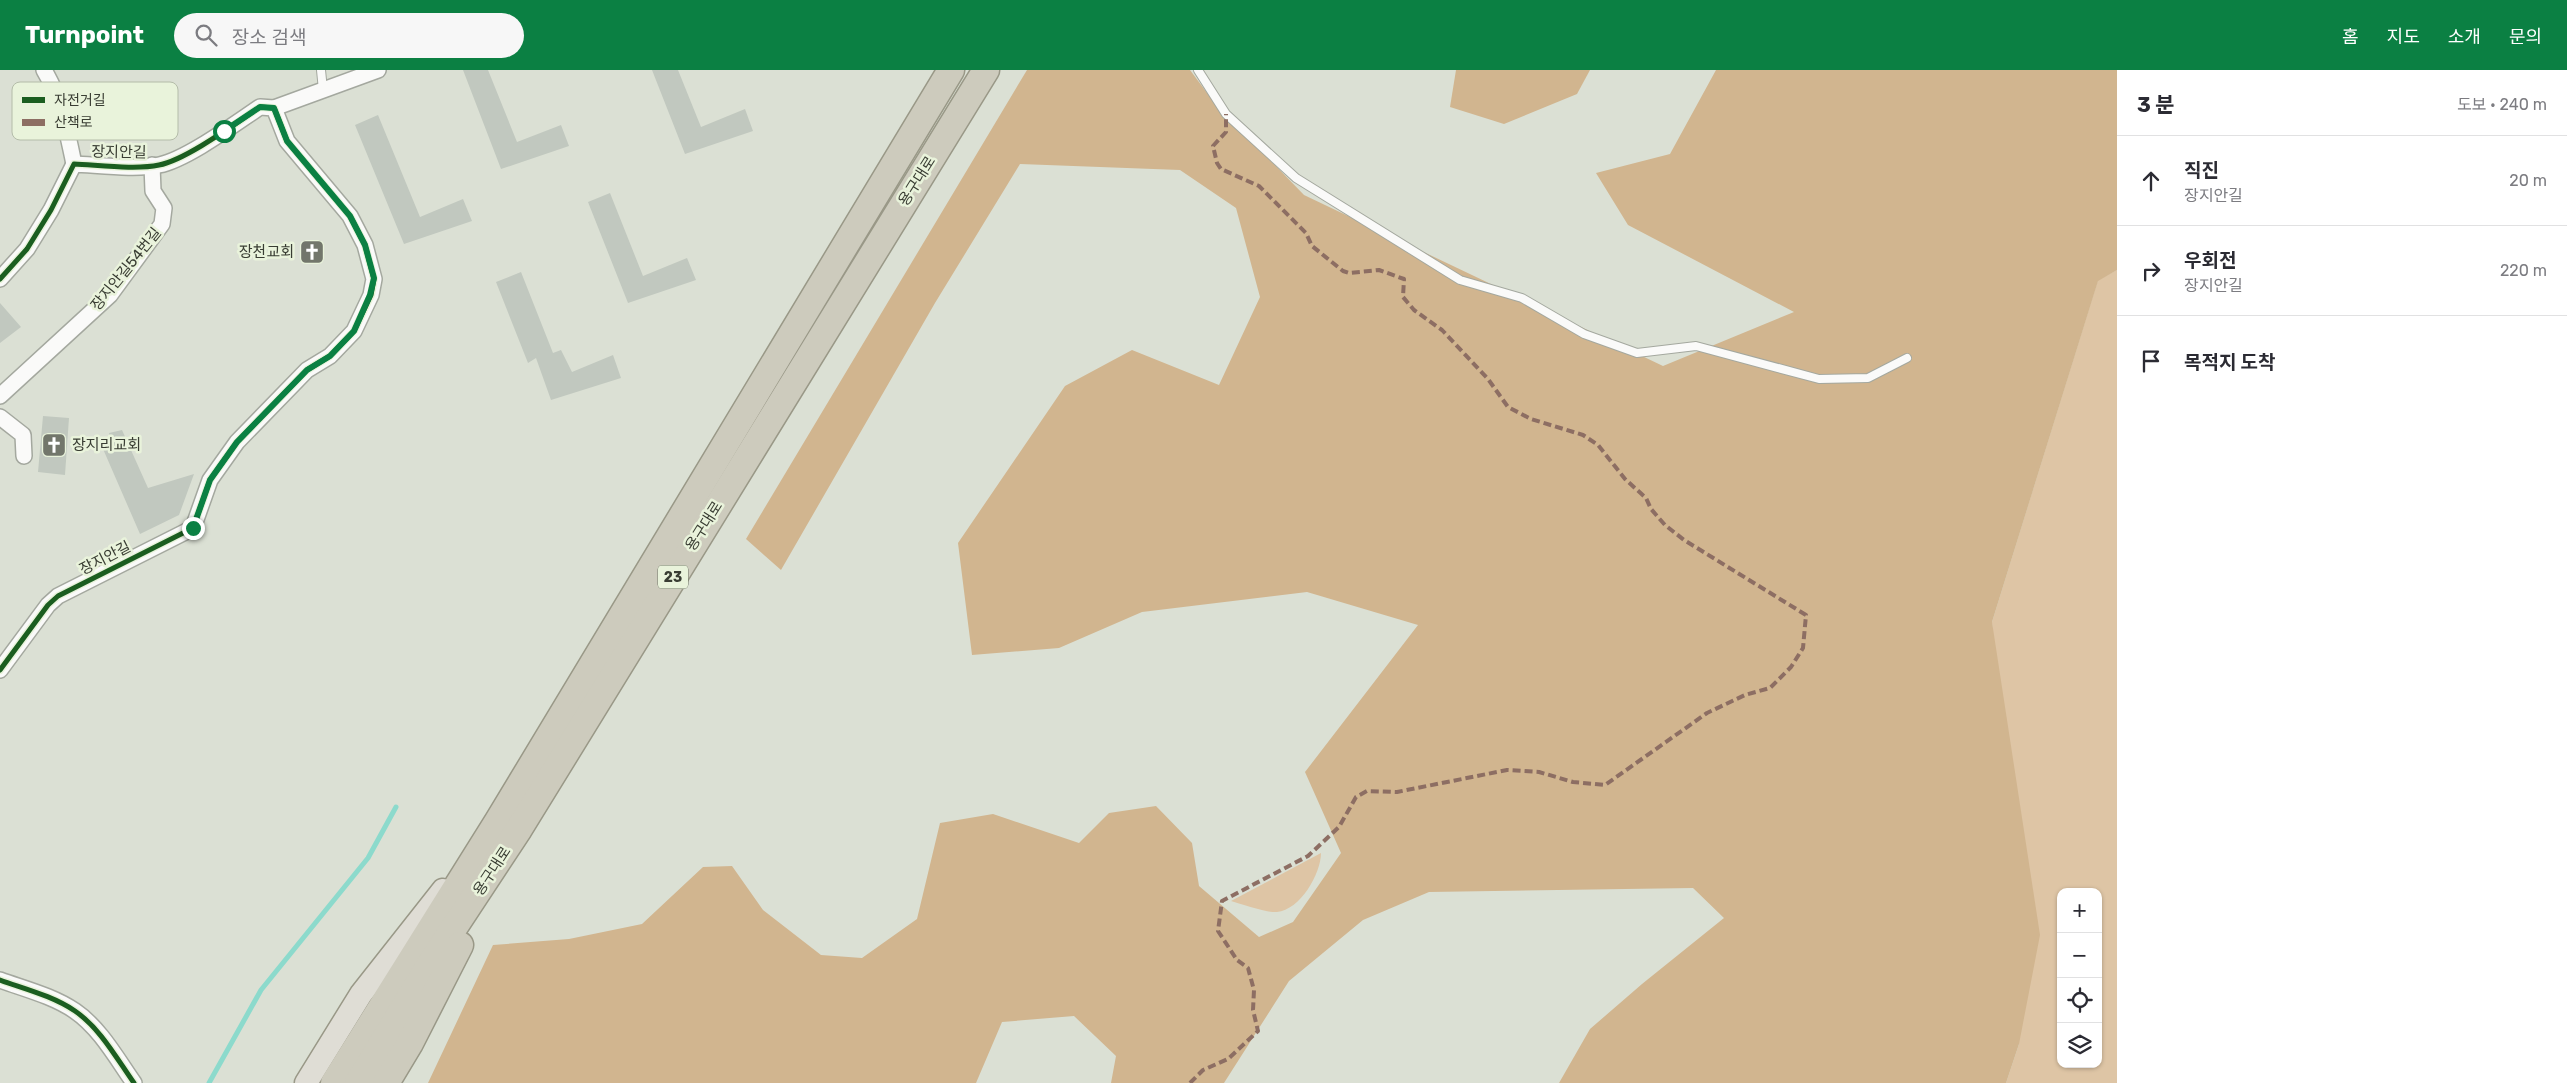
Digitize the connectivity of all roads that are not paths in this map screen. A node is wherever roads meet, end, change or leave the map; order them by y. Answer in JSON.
{"nodes":[{"id":1,"x":44,"y":70,"type":"edge"},
{"id":2,"x":321,"y":70,"type":"edge"},
{"id":3,"x":378,"y":70,"type":"edge"},
{"id":4,"x":951,"y":70,"type":"edge"},
{"id":5,"x":986,"y":70,"type":"edge"},
{"id":6,"x":1198,"y":70,"type":"edge"},
{"id":7,"x":51,"y":82,"type":"edge"},
{"id":8,"x":323,"y":90,"type":"junction"},
{"id":9,"x":274,"y":108,"type":"junction"},
{"id":10,"x":69,"y":140,"type":"edge"},
{"id":11,"x":74,"y":164,"type":"junction"},
{"id":12,"x":152,"y":166,"type":"junction"},
{"id":13,"x":0,"y":279,"type":"edge"},
{"id":14,"x":1907,"y":358,"type":"dead end"},
{"id":15,"x":0,"y":396,"type":"edge"},
{"id":16,"x":0,"y":417,"type":"edge"},
{"id":17,"x":24,"y":456,"type":"dead end"},
{"id":18,"x":0,"y":670,"type":"edge"},
{"id":19,"x":508,"y":825,"type":"junction"},
{"id":20,"x":0,"y":980,"type":"edge"},
{"id":21,"x":134,"y":1083,"type":"edge"},
{"id":22,"x":306,"y":1083,"type":"edge"},
{"id":23,"x":334,"y":1083,"type":"edge"},
{"id":24,"x":358,"y":1083,"type":"edge"},
{"id":25,"x":386,"y":1083,"type":"edge"}],
"edges":[{"from":1,"to":7,"type":"street"},
{"from":2,"to":8,"type":"lane"},
{"from":3,"to":8,"type":"street"},
{"from":4,"to":19,"type":"highway","name":"용구대로","number":"23"},
{"from":5,"to":19,"type":"highway","name":"용구대로","number":"23"},
{"from":6,"to":14,"type":"lane"},
{"from":8,"to":9,"type":"street"},
{"from":9,"to":12,"type":"street","name":"장지안길"},
{"from":9,"to":18,"type":"street","name":"장지안길"},
{"from":10,"to":11,"type":"street"},
{"from":11,"to":12,"type":"street","name":"장지안길"},
{"from":11,"to":13,"type":"street","name":"장지안길"},
{"from":12,"to":15,"type":"street","name":"장지안길54번길"},
{"from":16,"to":17,"type":"street"},
{"from":19,"to":22,"type":"main road"},
{"from":19,"to":23,"type":"highway","name":"용구대로","number":"23"},
{"from":19,"to":24,"type":"highway","name":"용구대로","number":"23"},
{"from":19,"to":25,"type":"highway"},
{"from":20,"to":21,"type":"street"}]}
